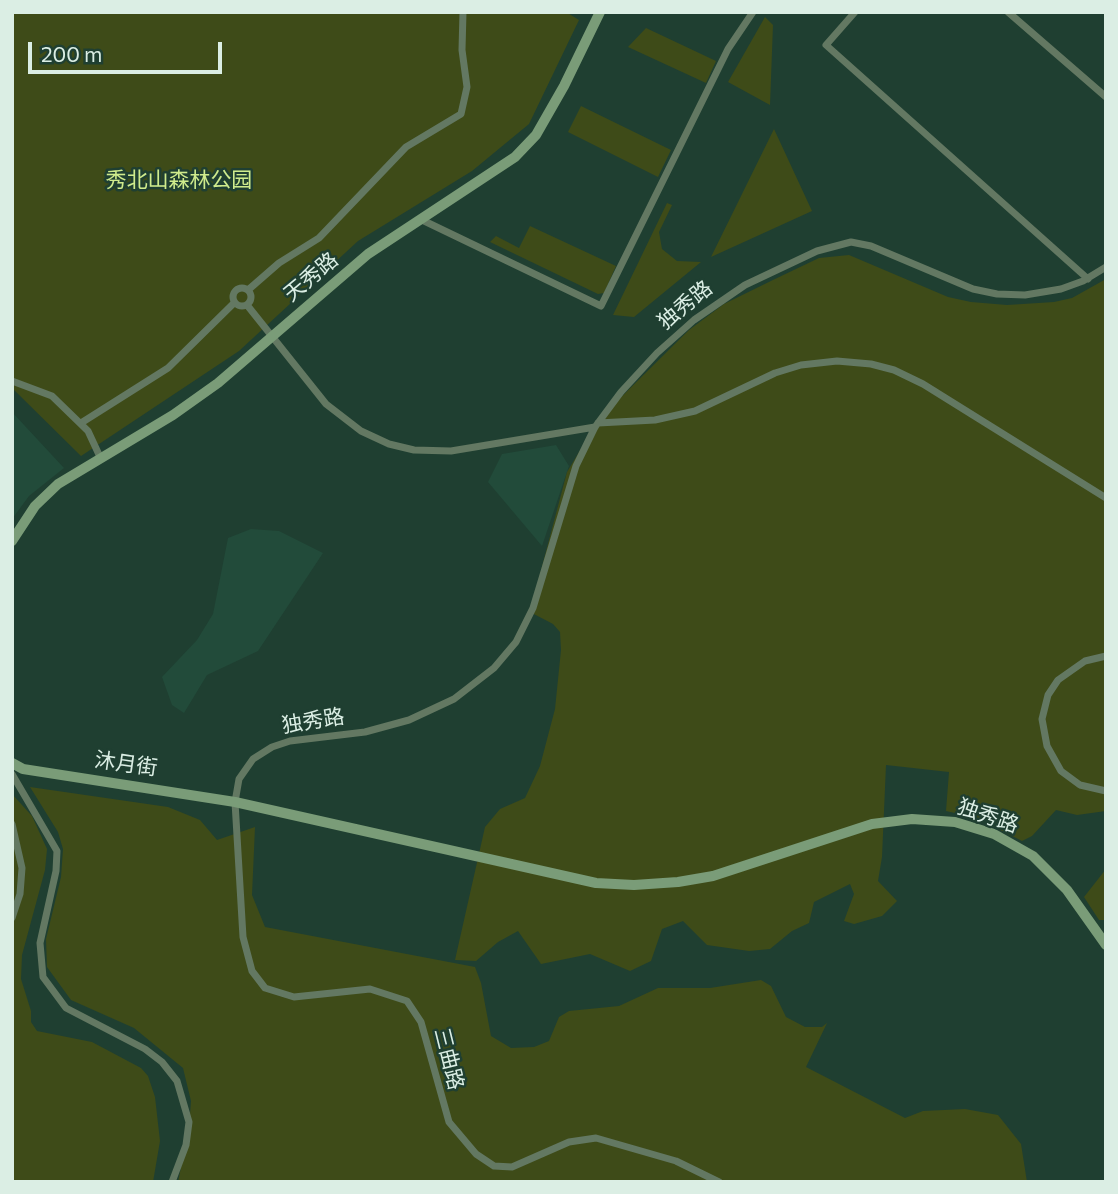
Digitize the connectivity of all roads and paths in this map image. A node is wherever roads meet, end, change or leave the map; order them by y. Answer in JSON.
{"nodes":[{"id":1,"x":463,"y":12,"type":"edge"},
{"id":2,"x":599,"y":12,"type":"edge"},
{"id":3,"x":753,"y":12,"type":"edge"},
{"id":4,"x":855,"y":12,"type":"edge"},
{"id":5,"x":1008,"y":12,"type":"edge"},
{"id":6,"x":1106,"y":97,"type":"edge"},
{"id":7,"x":420,"y":219,"type":"junction"},
{"id":8,"x":1106,"y":267,"type":"edge"},
{"id":9,"x":1088,"y":279,"type":"junction"},
{"id":10,"x":248,"y":290,"type":"junction"},
{"id":11,"x":234,"y":303,"type":"junction"},
{"id":12,"x":247,"y":305,"type":"junction"},
{"id":13,"x":271,"y":336,"type":"junction"},
{"id":14,"x":12,"y":381,"type":"edge"},
{"id":15,"x":81,"y":423,"type":"junction"},
{"id":16,"x":596,"y":425,"type":"junction"},
{"id":17,"x":101,"y":459,"type":"junction"},
{"id":18,"x":1106,"y":498,"type":"edge"},
{"id":19,"x":12,"y":541,"type":"edge"},
{"id":20,"x":1106,"y":656,"type":"edge"},
{"id":21,"x":12,"y":763,"type":"edge"},
{"id":22,"x":12,"y":774,"type":"edge"},
{"id":23,"x":1106,"y":791,"type":"edge"},
{"id":24,"x":236,"y":802,"type":"junction"},
{"id":25,"x":12,"y":824,"type":"edge"},
{"id":26,"x":12,"y":918,"type":"edge"},
{"id":27,"x":1106,"y":945,"type":"edge"},
{"id":28,"x":172,"y":1182,"type":"edge"},
{"id":29,"x":719,"y":1182,"type":"edge"}],
"edges":[{"from":1,"to":10,"type":"street"},
{"from":2,"to":7,"type":"main road","name":"天秀路"},
{"from":3,"to":7,"type":"street"},
{"from":4,"to":9,"type":"street"},
{"from":5,"to":6,"type":"street"},
{"from":7,"to":13,"type":"main road","name":"天秀路"},
{"from":8,"to":9,"type":"street","name":"独秀路"},
{"from":9,"to":16,"type":"street","name":"独秀路"},
{"from":10,"to":11,"type":"street"},
{"from":10,"to":12,"type":"street"},
{"from":11,"to":12,"type":"street"},
{"from":11,"to":15,"type":"street"},
{"from":12,"to":13,"type":"street"},
{"from":13,"to":16,"type":"street"},
{"from":13,"to":17,"type":"main road","name":"天秀路"},
{"from":14,"to":15,"type":"street"},
{"from":15,"to":17,"type":"street"},
{"from":16,"to":18,"type":"street"},
{"from":16,"to":24,"type":"street","name":"独秀路"},
{"from":17,"to":19,"type":"main road","name":"天秀路"},
{"from":20,"to":23,"type":"street"},
{"from":21,"to":24,"type":"main road","name":"沐月街"},
{"from":22,"to":28,"type":"street"},
{"from":24,"to":27,"type":"main road","name":"独秀路"},
{"from":24,"to":29,"type":"street","name":"三曲路"},
{"from":25,"to":26,"type":"street"}]}
